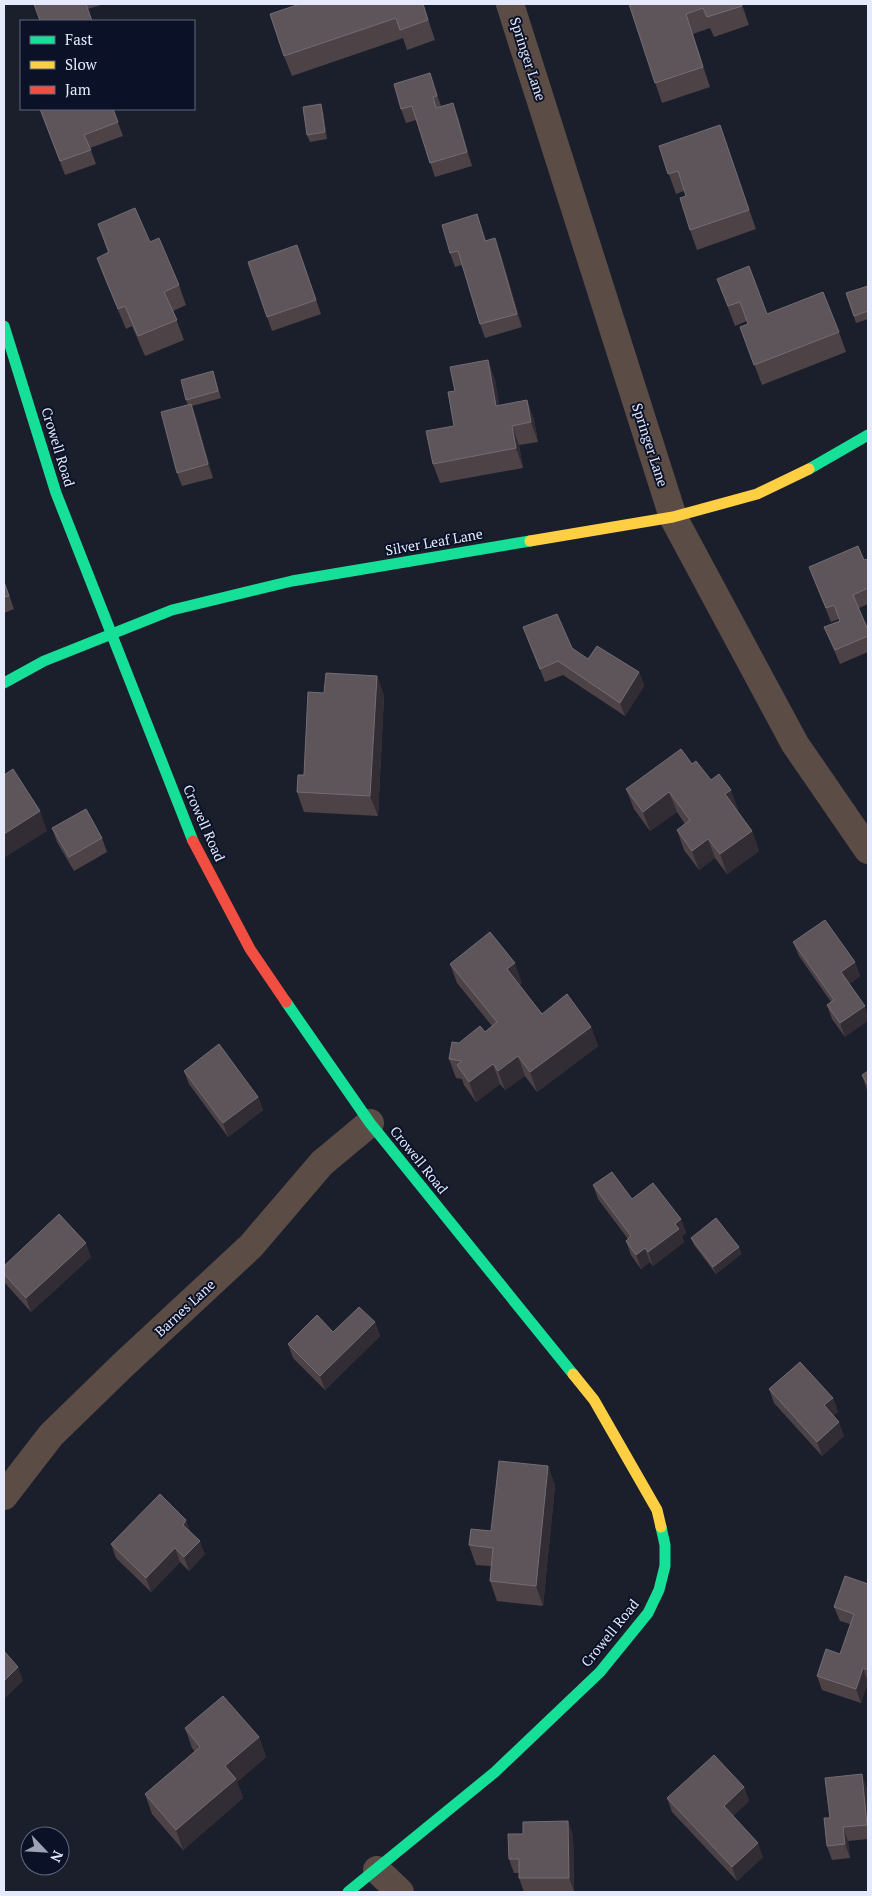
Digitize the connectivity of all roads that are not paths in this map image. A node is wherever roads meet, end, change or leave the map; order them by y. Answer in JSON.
{"nodes":[{"id":1,"x":510,"y":4,"type":"edge"},
{"id":2,"x":4,"y":326,"type":"edge"},
{"id":3,"x":868,"y":435,"type":"edge"},
{"id":4,"x":673,"y":517,"type":"junction"},
{"id":5,"x":110,"y":634,"type":"junction"},
{"id":6,"x":4,"y":683,"type":"edge"},
{"id":7,"x":868,"y":850,"type":"edge"},
{"id":8,"x":370,"y":1123,"type":"junction"},
{"id":9,"x":4,"y":1496,"type":"edge"},
{"id":10,"x":377,"y":1870,"type":"junction"},
{"id":11,"x":348,"y":1892,"type":"edge"},
{"id":12,"x":400,"y":1892,"type":"edge"}],
"edges":[{"from":1,"to":4,"type":"street","name":"Springer Lane"},
{"from":2,"to":5,"type":"street","name":"Crowell Road"},
{"from":3,"to":4,"type":"street","name":"Silver Leaf Lane"},
{"from":4,"to":5,"type":"street","name":"Silver Leaf Lane"},
{"from":4,"to":7,"type":"street","name":"Springer Lane"},
{"from":5,"to":6,"type":"street","name":"Silver Leaf Lane"},
{"from":5,"to":8,"type":"street","name":"Crowell Road"},
{"from":8,"to":9,"type":"street","name":"Barnes Lane"},
{"from":8,"to":10,"type":"street","name":"Crowell Road"},
{"from":10,"to":11,"type":"street","name":"Crowell Road"},
{"from":10,"to":12,"type":"street"}]}
